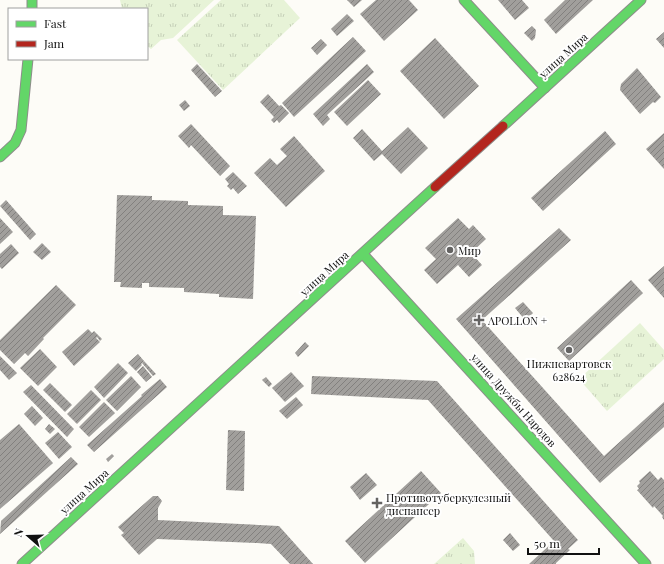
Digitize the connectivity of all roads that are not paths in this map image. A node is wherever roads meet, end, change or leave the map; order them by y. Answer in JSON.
{"nodes":[{"id":1,"x":464,"y":0,"type":"edge"},
{"id":2,"x":641,"y":0,"type":"edge"},
{"id":3,"x":28,"y":60,"type":"edge"},
{"id":4,"x":545,"y":88,"type":"junction"},
{"id":5,"x":0,"y":157,"type":"edge"},
{"id":6,"x":363,"y":254,"type":"junction"},
{"id":7,"x":22,"y":564,"type":"edge"},
{"id":8,"x":646,"y":564,"type":"edge"}],
"edges":[{"from":1,"to":4,"type":"main road"},
{"from":2,"to":4,"type":"main road","name":"улица Мира"},
{"from":3,"to":5,"type":"main road"},
{"from":4,"to":6,"type":"main road","name":"улица Мира"},
{"from":6,"to":7,"type":"main road","name":"улица Мира"},
{"from":6,"to":8,"type":"main road","name":"улица Дружбы Народов"}]}
